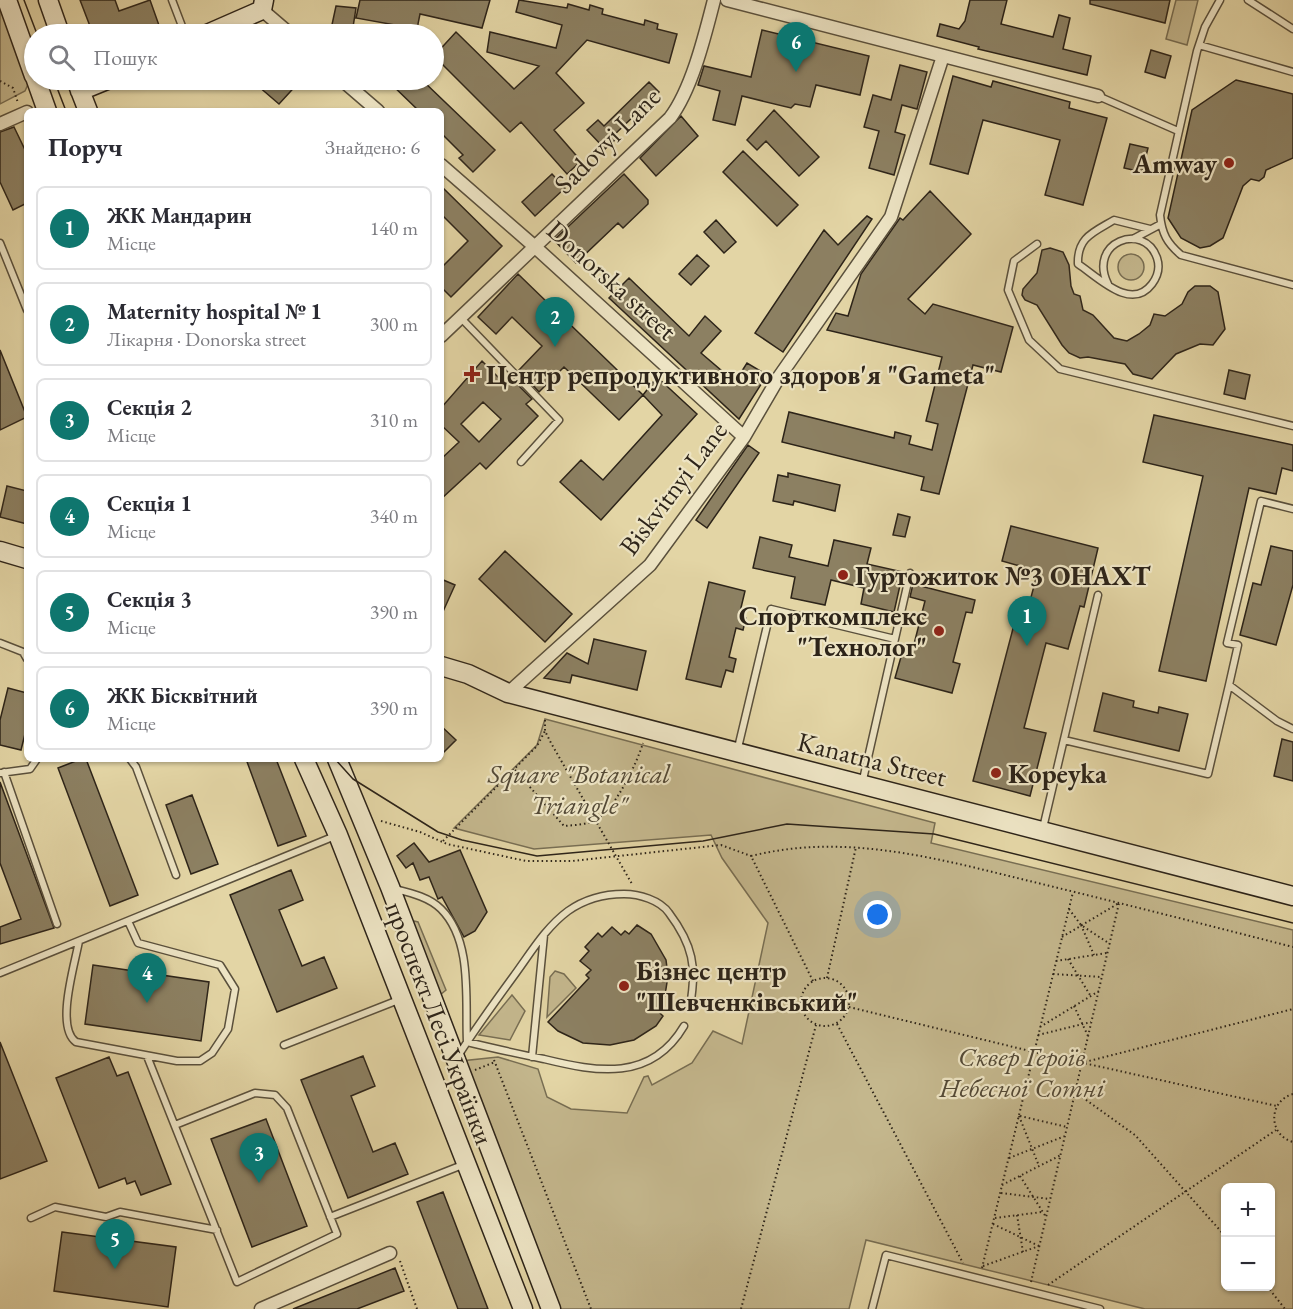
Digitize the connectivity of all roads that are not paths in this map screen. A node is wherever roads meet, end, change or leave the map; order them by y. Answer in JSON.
{"nodes":[{"id":1,"x":8,"y":0,"type":"edge"},
{"id":2,"x":48,"y":0,"type":"edge"},
{"id":3,"x":172,"y":0,"type":"edge"},
{"id":4,"x":714,"y":0,"type":"edge"},
{"id":5,"x":727,"y":0,"type":"edge"},
{"id":6,"x":1220,"y":0,"type":"edge"},
{"id":7,"x":1248,"y":0,"type":"edge"},
{"id":8,"x":263,"y":5,"type":"edge"},
{"id":9,"x":56,"y":24,"type":"edge"},
{"id":10,"x":181,"y":24,"type":"edge"},
{"id":11,"x":226,"y":24,"type":"edge"},
{"id":12,"x":281,"y":24,"type":"edge"},
{"id":13,"x":1293,"y":29,"type":"edge"},
{"id":14,"x":1199,"y":45,"type":"junction"},
{"id":15,"x":24,"y":46,"type":"edge"},
{"id":16,"x":943,"y":56,"type":"junction"},
{"id":17,"x":1293,"y":72,"type":"edge"},
{"id":18,"x":35,"y":90,"type":"edge"},
{"id":19,"x":80,"y":90,"type":"edge"},
{"id":20,"x":354,"y":90,"type":"edge"},
{"id":21,"x":1098,"y":96,"type":"joint"},
{"id":22,"x":34,"y":108,"type":"edge"},
{"id":23,"x":87,"y":108,"type":"edge"},
{"id":24,"x":375,"y":108,"type":"edge"},
{"id":25,"x":24,"y":115,"type":"edge"},
{"id":26,"x":0,"y":124,"type":"edge"},
{"id":27,"x":1178,"y":131,"type":"junction"},
{"id":28,"x":444,"y":168,"type":"edge"},
{"id":29,"x":1161,"y":224,"type":"junction"},
{"id":30,"x":1150,"y":230,"type":"junction"},
{"id":31,"x":1133,"y":239,"type":"junction"},
{"id":32,"x":0,"y":243,"type":"edge"},
{"id":33,"x":1037,"y":244,"type":"dead end"},
{"id":34,"x":534,"y":246,"type":"junction"},
{"id":35,"x":1108,"y":284,"type":"junction"},
{"id":36,"x":1293,"y":285,"type":"edge"},
{"id":37,"x":24,"y":302,"type":"edge"},
{"id":38,"x":460,"y":317,"type":"junction"},
{"id":39,"x":444,"y":333,"type":"edge"},
{"id":40,"x":1293,"y":426,"type":"edge"},
{"id":41,"x":744,"y":437,"type":"junction"},
{"id":42,"x":521,"y":462,"type":"dead end"},
{"id":43,"x":1293,"y":509,"type":"edge"},
{"id":44,"x":0,"y":551,"type":"edge"},
{"id":45,"x":24,"y":558,"type":"edge"},
{"id":46,"x":910,"y":573,"type":"dead end"},
{"id":47,"x":1098,"y":595,"type":"dead end"},
{"id":48,"x":895,"y":639,"type":"junction"},
{"id":49,"x":0,"y":643,"type":"edge"},
{"id":50,"x":24,"y":654,"type":"edge"},
{"id":51,"x":444,"y":667,"type":"edge"},
{"id":52,"x":1229,"y":685,"type":"junction"},
{"id":53,"x":508,"y":693,"type":"junction"},
{"id":54,"x":1293,"y":729,"type":"edge"},
{"id":55,"x":1064,"y":740,"type":"junction"},
{"id":56,"x":737,"y":752,"type":"junction"},
{"id":57,"x":35,"y":762,"type":"edge"},
{"id":58,"x":132,"y":762,"type":"edge"},
{"id":59,"x":305,"y":762,"type":"edge"},
{"id":60,"x":338,"y":762,"type":"edge"},
{"id":61,"x":2,"y":772,"type":"edge"},
{"id":62,"x":862,"y":784,"type":"junction"},
{"id":63,"x":1043,"y":831,"type":"junction"},
{"id":64,"x":338,"y":835,"type":"junction"},
{"id":65,"x":176,"y":875,"type":"dead end"},
{"id":66,"x":390,"y":887,"type":"junction"},
{"id":67,"x":1293,"y":896,"type":"edge"},
{"id":68,"x":128,"y":921,"type":"junction"},
{"id":69,"x":57,"y":924,"type":"dead end"},
{"id":70,"x":544,"y":934,"type":"junction"},
{"id":71,"x":79,"y":941,"type":"junction"},
{"id":72,"x":0,"y":974,"type":"edge"},
{"id":73,"x":402,"y":998,"type":"junction"},
{"id":74,"x":690,"y":1006,"type":"dead end"},
{"id":75,"x":684,"y":1026,"type":"dead end"},
{"id":76,"x":467,"y":1042,"type":"junction"},
{"id":77,"x":284,"y":1045,"type":"dead end"},
{"id":78,"x":147,"y":1056,"type":"junction"},
{"id":79,"x":532,"y":1057,"type":"junction"},
{"id":80,"x":454,"y":1061,"type":"junction"},
{"id":81,"x":175,"y":1125,"type":"junction"},
{"id":82,"x":466,"y":1163,"type":"junction"},
{"id":83,"x":330,"y":1217,"type":"junction"},
{"id":84,"x":31,"y":1218,"type":"dead end"},
{"id":85,"x":217,"y":1230,"type":"junction"},
{"id":86,"x":395,"y":1256,"type":"road end"},
{"id":87,"x":1096,"y":1308,"type":"edge"},
{"id":88,"x":261,"y":1309,"type":"edge"},
{"id":89,"x":523,"y":1309,"type":"edge"},
{"id":90,"x":551,"y":1309,"type":"edge"},
{"id":91,"x":872,"y":1309,"type":"edge"}],
"edges":[{"from":1,"to":15,"type":"main road"},
{"from":2,"to":9,"type":"main road"},
{"from":3,"to":10,"type":"lane"},
{"from":4,"to":34,"type":"street","name":"Sadovyi Lane"},
{"from":5,"to":16,"type":"street"},
{"from":6,"to":14,"type":"lane"},
{"from":7,"to":13,"type":"lane"},
{"from":8,"to":11,"type":"main road"},
{"from":8,"to":12,"type":"street"},
{"from":14,"to":17,"type":"lane"},
{"from":14,"to":27,"type":"lane"},
{"from":16,"to":21,"type":"street"},
{"from":16,"to":41,"type":"street","name":"Biskvitnyi Lane"},
{"from":18,"to":22,"type":"main road"},
{"from":19,"to":23,"type":"main road"},
{"from":20,"to":24,"type":"street"},
{"from":21,"to":27,"type":"lane"},
{"from":25,"to":26,"type":"street"},
{"from":27,"to":29,"type":"lane"},
{"from":28,"to":34,"type":"street","name":"Donorska street"},
{"from":29,"to":30,"type":"lane"},
{"from":29,"to":36,"type":"lane"},
{"from":30,"to":31,"type":"lane"},
{"from":30,"to":35,"type":"lane"},
{"from":31,"to":35,"type":"lane"},
{"from":31,"to":35,"type":"lane"},
{"from":32,"to":37,"type":"lane"},
{"from":33,"to":40,"type":"lane"},
{"from":34,"to":38,"type":"street","name":"Sadovyi Lane"},
{"from":34,"to":41,"type":"street","name":"Donorska street"},
{"from":38,"to":39,"type":"street","name":"Sadovyi Lane"},
{"from":38,"to":42,"type":"lane"},
{"from":41,"to":53,"type":"street","name":"Biskvitnyi Lane"},
{"from":43,"to":52,"type":"lane"},
{"from":44,"to":45,"type":"main road"},
{"from":46,"to":48,"type":"lane"},
{"from":47,"to":55,"type":"lane"},
{"from":48,"to":56,"type":"lane"},
{"from":48,"to":62,"type":"lane"},
{"from":49,"to":50,"type":"lane"},
{"from":51,"to":53,"type":"main road","name":"Kanatna Street"},
{"from":52,"to":54,"type":"lane"},
{"from":52,"to":55,"type":"lane"},
{"from":53,"to":56,"type":"main road","name":"Kanatna Street"},
{"from":55,"to":63,"type":"lane"},
{"from":56,"to":62,"type":"main road","name":"Kanatna Street"},
{"from":57,"to":61,"type":"lane"},
{"from":58,"to":65,"type":"lane"},
{"from":59,"to":64,"type":"main road","name":"проспект Лесі Українки"},
{"from":60,"to":66,"type":"main road","name":"проспект Лесі Українки"},
{"from":61,"to":69,"type":"lane"},
{"from":62,"to":63,"type":"main road","name":"Kanatna Street"},
{"from":63,"to":67,"type":"main road","name":"Kanatna Street"},
{"from":64,"to":68,"type":"lane"},
{"from":64,"to":73,"type":"main road","name":"проспект Лесі Українки"},
{"from":66,"to":76,"type":"lane"},
{"from":66,"to":80,"type":"main road","name":"проспект Лесі Українки"},
{"from":68,"to":71,"type":"lane"},
{"from":68,"to":78,"type":"lane"},
{"from":70,"to":74,"type":"lane"},
{"from":70,"to":76,"type":"lane"},
{"from":70,"to":79,"type":"lane"},
{"from":71,"to":72,"type":"lane"},
{"from":71,"to":78,"type":"lane"},
{"from":73,"to":77,"type":"lane"},
{"from":73,"to":82,"type":"main road","name":"проспект Лесі Українки"},
{"from":75,"to":79,"type":"lane"},
{"from":76,"to":79,"type":"lane"},
{"from":76,"to":80,"type":"lane"},
{"from":78,"to":81,"type":"lane"},
{"from":80,"to":90,"type":"main road","name":"проспект Лесі Українки"},
{"from":81,"to":83,"type":"lane"},
{"from":81,"to":85,"type":"lane"},
{"from":82,"to":83,"type":"lane"},
{"from":82,"to":89,"type":"main road","name":"проспект Лесі Українки"},
{"from":83,"to":85,"type":"lane"},
{"from":84,"to":85,"type":"lane"},
{"from":86,"to":88,"type":"street"},
{"from":87,"to":91,"type":"lane"}]}
